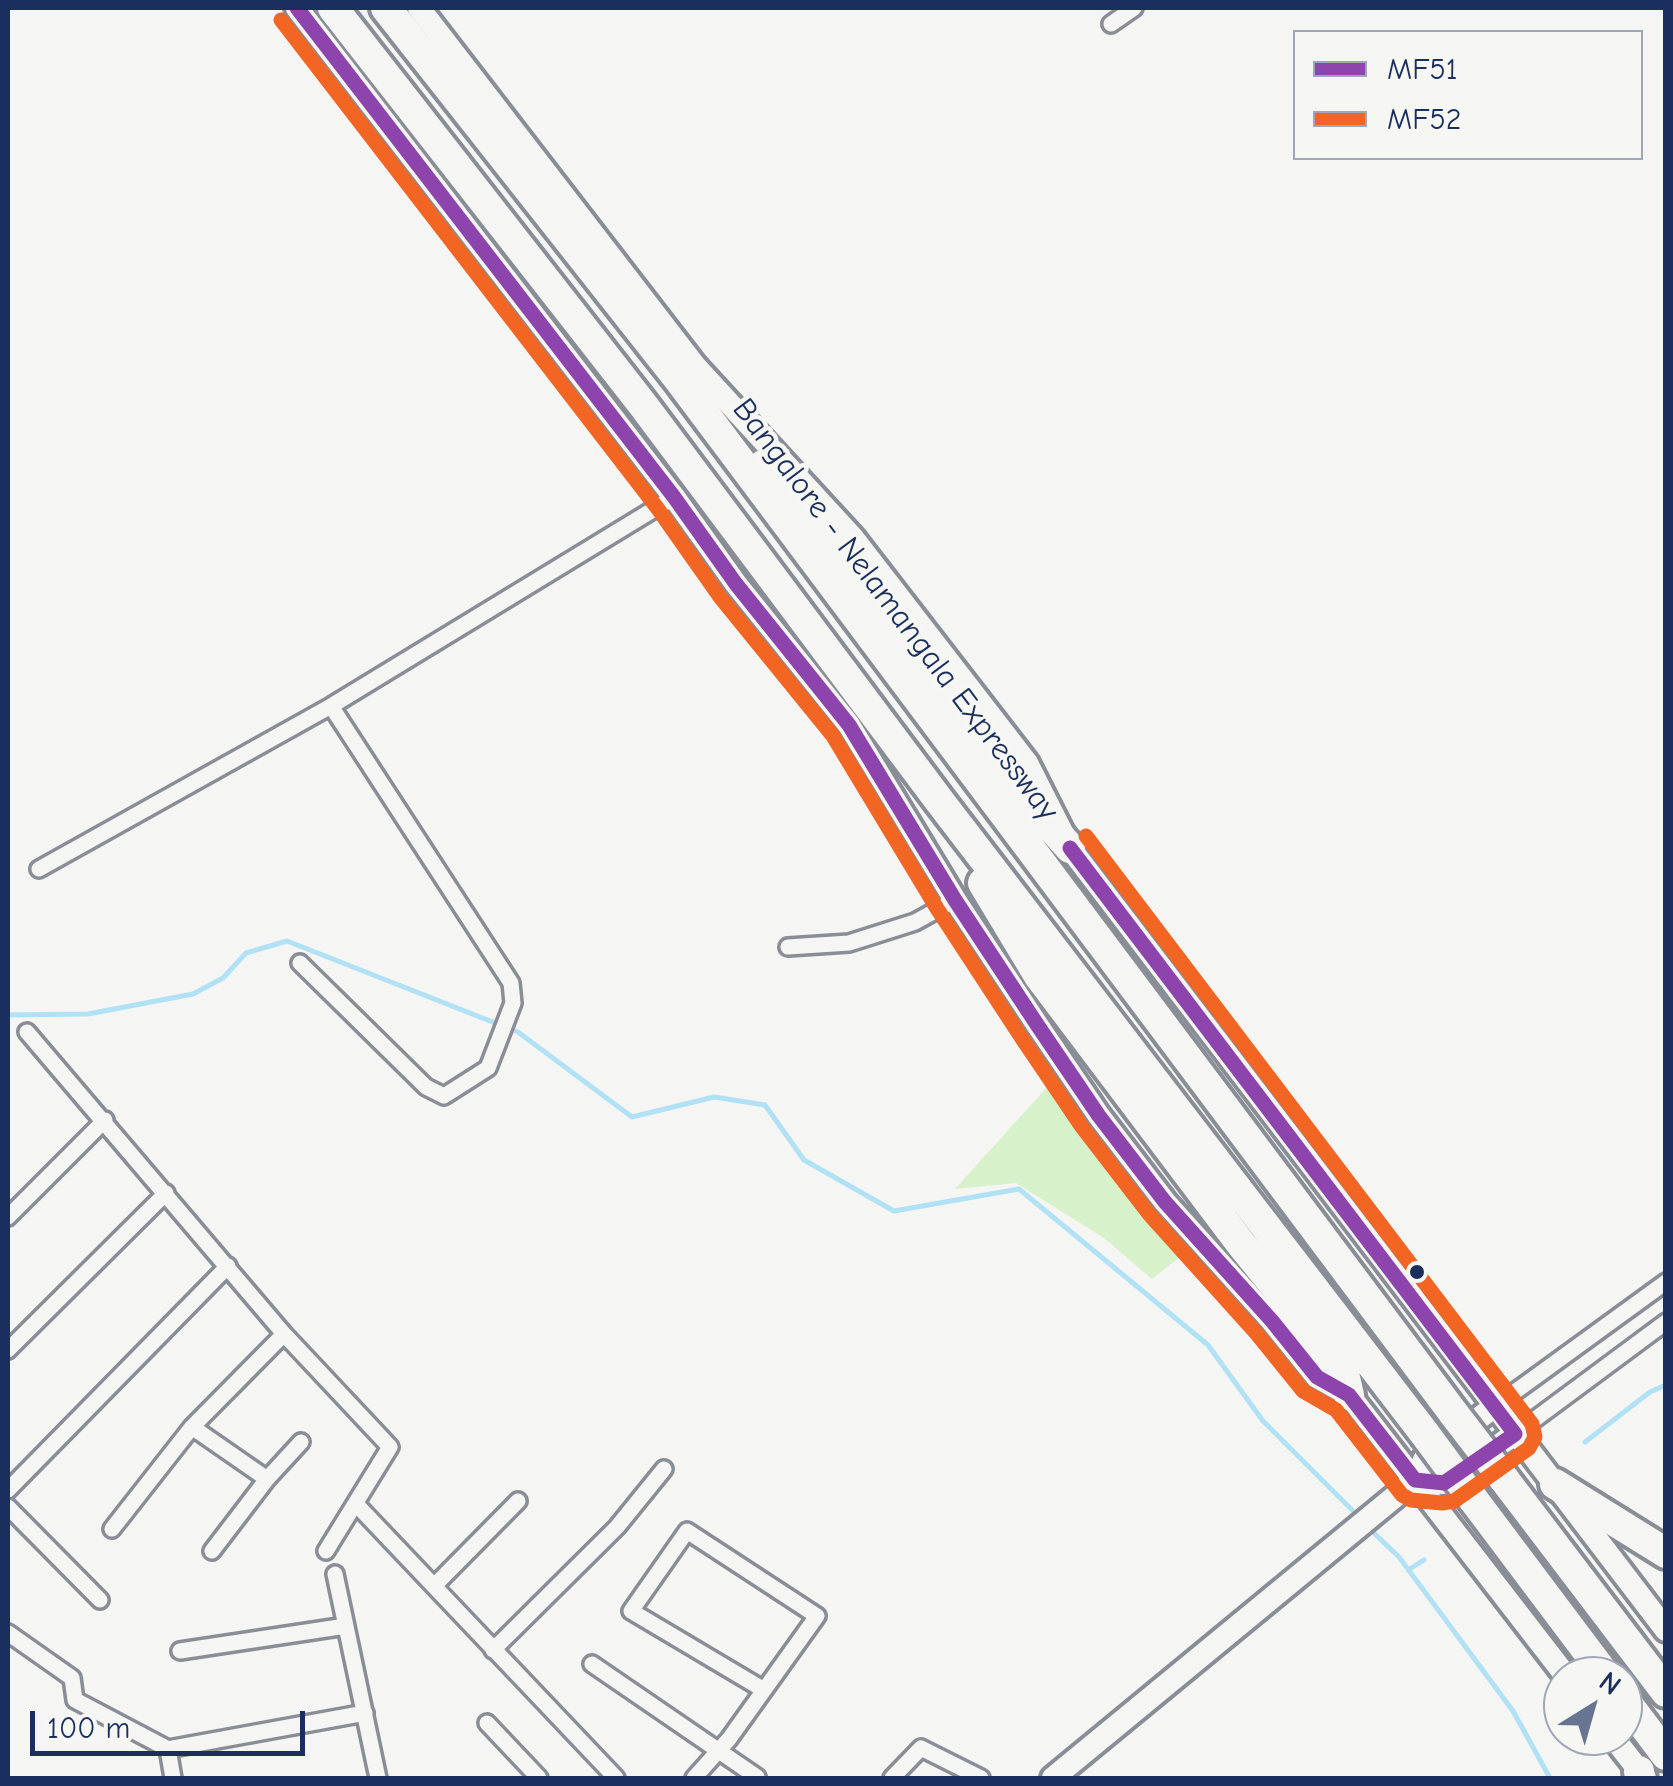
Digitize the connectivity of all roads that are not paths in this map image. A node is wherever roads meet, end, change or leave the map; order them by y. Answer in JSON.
{"nodes":[{"id":1,"x":297,"y":8,"type":"edge"},
{"id":2,"x":333,"y":8,"type":"edge"},
{"id":3,"x":386,"y":8,"type":"edge"},
{"id":4,"x":419,"y":8,"type":"edge"},
{"id":5,"x":1134,"y":8,"type":"edge"},
{"id":6,"x":1111,"y":24,"type":"dead end"},
{"id":7,"x":680,"y":381,"type":"junction"},
{"id":8,"x":674,"y":497,"type":"junction"},
{"id":9,"x":330,"y":706,"type":"junction"},
{"id":10,"x":941,"y":802,"type":"junction"},
{"id":11,"x":1070,"y":848,"type":"junction"},
{"id":12,"x":40,"y":868,"type":"dead end"},
{"id":13,"x":955,"y":900,"type":"junction"},
{"id":14,"x":788,"y":947,"type":"dead end"},
{"id":15,"x":300,"y":963,"type":"dead end"},
{"id":16,"x":27,"y":1032,"type":"dead end"},
{"id":17,"x":104,"y":1120,"type":"junction"},
{"id":18,"x":166,"y":1193,"type":"junction"},
{"id":19,"x":8,"y":1216,"type":"edge"},
{"id":20,"x":228,"y":1266,"type":"junction"},
{"id":21,"x":1666,"y":1282,"type":"edge"},
{"id":22,"x":1666,"y":1322,"type":"edge"},
{"id":23,"x":284,"y":1334,"type":"junction"},
{"id":24,"x":8,"y":1350,"type":"edge"},
{"id":25,"x":1349,"y":1395,"type":"junction"},
{"id":26,"x":1494,"y":1407,"type":"junction"},
{"id":27,"x":192,"y":1427,"type":"junction"},
{"id":28,"x":1515,"y":1434,"type":"junction"},
{"id":29,"x":301,"y":1442,"type":"dead end"},
{"id":30,"x":664,"y":1469,"type":"dead end"},
{"id":31,"x":267,"y":1479,"type":"junction"},
{"id":32,"x":1415,"y":1480,"type":"junction"},
{"id":33,"x":1556,"y":1484,"type":"junction"},
{"id":34,"x":8,"y":1490,"type":"edge"},
{"id":35,"x":518,"y":1501,"type":"dead end"},
{"id":36,"x":356,"y":1504,"type":"junction"},
{"id":37,"x":8,"y":1507,"type":"edge"},
{"id":38,"x":112,"y":1529,"type":"dead end"},
{"id":39,"x":212,"y":1550,"type":"dead end"},
{"id":40,"x":326,"y":1550,"type":"dead end"},
{"id":41,"x":1666,"y":1552,"type":"edge"},
{"id":42,"x":336,"y":1574,"type":"dead end"},
{"id":43,"x":434,"y":1586,"type":"junction"},
{"id":44,"x":100,"y":1600,"type":"dead end"},
{"id":45,"x":346,"y":1626,"type":"junction"},
{"id":46,"x":1666,"y":1630,"type":"edge"},
{"id":47,"x":8,"y":1634,"type":"edge"},
{"id":48,"x":493,"y":1650,"type":"junction"},
{"id":49,"x":180,"y":1651,"type":"dead end"},
{"id":50,"x":1551,"y":1656,"type":"edge"},
{"id":51,"x":1591,"y":1656,"type":"edge"},
{"id":52,"x":592,"y":1664,"type":"dead end"},
{"id":53,"x":764,"y":1690,"type":"junction"},
{"id":54,"x":1666,"y":1692,"type":"edge"},
{"id":55,"x":364,"y":1712,"type":"junction"},
{"id":56,"x":487,"y":1724,"type":"dead end"},
{"id":57,"x":1643,"y":1725,"type":"edge"},
{"id":58,"x":168,"y":1749,"type":"junction"},
{"id":59,"x":719,"y":1750,"type":"junction"},
{"id":60,"x":1666,"y":1755,"type":"edge"},
{"id":61,"x":757,"y":1777,"type":"edge"},
{"id":62,"x":173,"y":1778,"type":"edge"},
{"id":63,"x":378,"y":1778,"type":"edge"},
{"id":64,"x":540,"y":1778,"type":"edge"},
{"id":65,"x":616,"y":1778,"type":"edge"},
{"id":66,"x":694,"y":1778,"type":"edge"},
{"id":67,"x":892,"y":1778,"type":"edge"},
{"id":68,"x":981,"y":1778,"type":"edge"},
{"id":69,"x":1053,"y":1778,"type":"edge"}],
"edges":[{"from":1,"to":8,"type":"street"},
{"from":2,"to":10,"type":"highway"},
{"from":3,"to":7,"type":"highway","name":"Bangalore - Nelamangala Expressway"},
{"from":4,"to":11,"type":"street"},
{"from":5,"to":6,"type":"street"},
{"from":7,"to":11,"type":"highway"},
{"from":7,"to":54,"type":"highway","name":"Bangalore - Nelamangala Expressway","bridge":true},
{"from":8,"to":9,"type":"street"},
{"from":8,"to":13,"type":"street"},
{"from":9,"to":12,"type":"street"},
{"from":9,"to":15,"type":"street"},
{"from":10,"to":25,"type":"highway"},
{"from":10,"to":51,"type":"highway","bridge":true},
{"from":11,"to":26,"type":"street"},
{"from":13,"to":14,"type":"street"},
{"from":13,"to":25,"type":"street"},
{"from":16,"to":17,"type":"street"},
{"from":17,"to":18,"type":"street"},
{"from":17,"to":19,"type":"street"},
{"from":18,"to":20,"type":"street"},
{"from":18,"to":24,"type":"street"},
{"from":20,"to":23,"type":"street"},
{"from":20,"to":34,"type":"street"},
{"from":21,"to":26,"type":"street"},
{"from":22,"to":28,"type":"street"},
{"from":23,"to":27,"type":"street"},
{"from":23,"to":36,"type":"street"},
{"from":25,"to":32,"type":"street"},
{"from":26,"to":28,"type":"street"},
{"from":26,"to":32,"type":"street"},
{"from":27,"to":31,"type":"street"},
{"from":27,"to":38,"type":"street"},
{"from":28,"to":32,"type":"street"},
{"from":28,"to":33,"type":"street"},
{"from":29,"to":31,"type":"street"},
{"from":30,"to":48,"type":"street"},
{"from":31,"to":39,"type":"street"},
{"from":32,"to":50,"type":"street"},
{"from":32,"to":69,"type":"street"},
{"from":33,"to":41,"type":"highway"},
{"from":33,"to":46,"type":"street"},
{"from":35,"to":43,"type":"street"},
{"from":36,"to":40,"type":"street"},
{"from":36,"to":43,"type":"street"},
{"from":37,"to":44,"type":"street"},
{"from":42,"to":45,"type":"street"},
{"from":43,"to":48,"type":"street"},
{"from":45,"to":49,"type":"street"},
{"from":45,"to":55,"type":"street"},
{"from":47,"to":58,"type":"street"},
{"from":48,"to":65,"type":"street"},
{"from":52,"to":59,"type":"street"},
{"from":53,"to":53,"type":"street"},
{"from":53,"to":59,"type":"street"},
{"from":55,"to":58,"type":"street"},
{"from":55,"to":63,"type":"street"},
{"from":56,"to":64,"type":"street"},
{"from":57,"to":60,"type":"highway"},
{"from":58,"to":62,"type":"street"},
{"from":59,"to":61,"type":"street"},
{"from":59,"to":66,"type":"street"},
{"from":67,"to":68,"type":"street"}]}
